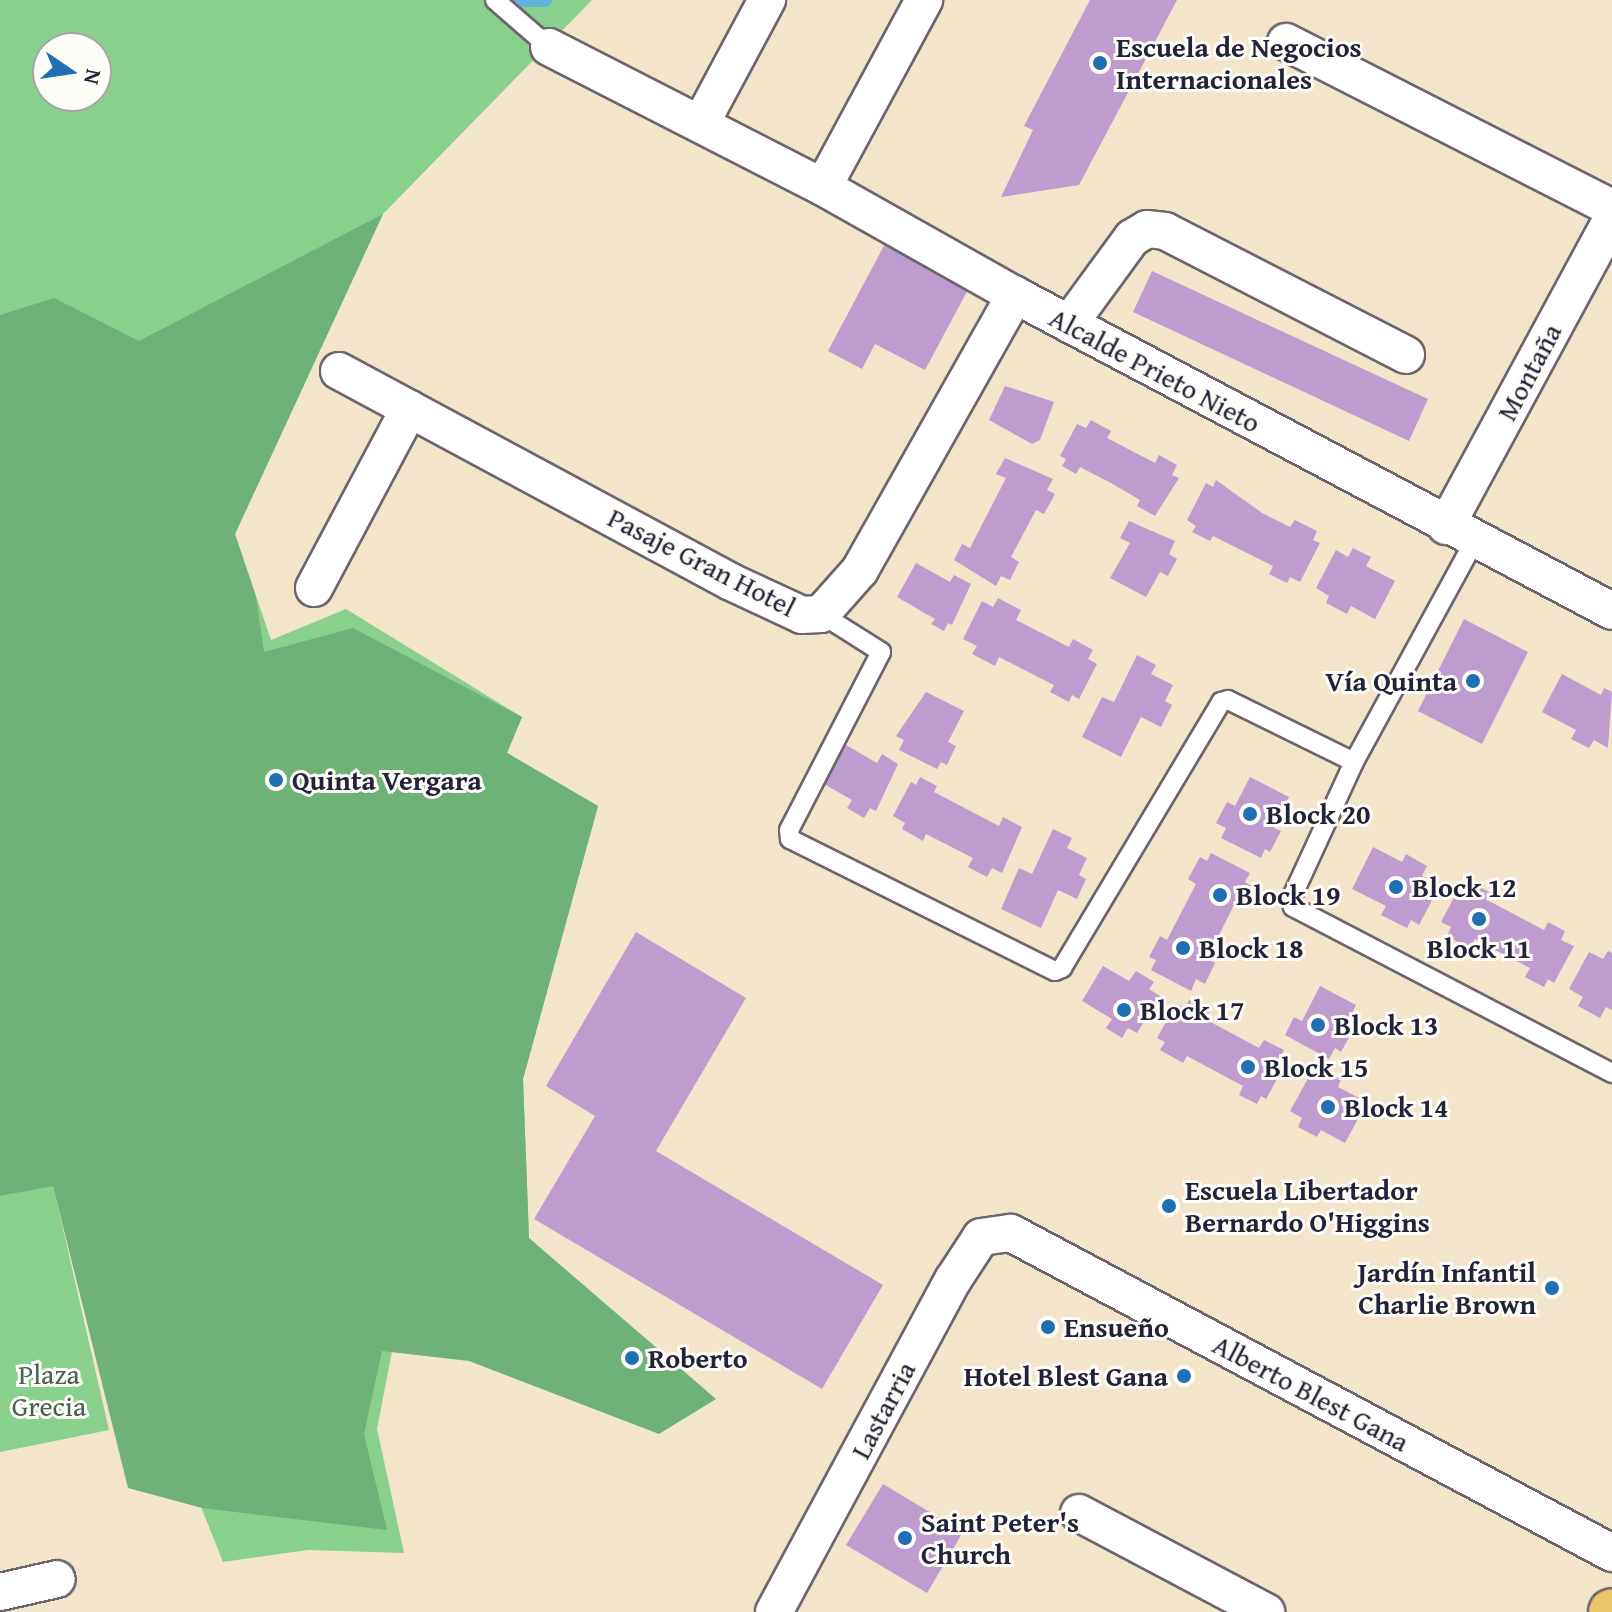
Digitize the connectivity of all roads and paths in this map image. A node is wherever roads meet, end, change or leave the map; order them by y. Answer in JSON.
{"nodes":[{"id":1,"x":495,"y":0,"type":"edge"},
{"id":2,"x":767,"y":0,"type":"edge"},
{"id":3,"x":924,"y":0,"type":"edge"},
{"id":4,"x":1286,"y":42,"type":"dead end"},
{"id":5,"x":549,"y":47,"type":"joint"},
{"id":6,"x":701,"y":123,"type":"junction"},
{"id":7,"x":823,"y":187,"type":"junction"},
{"id":8,"x":1612,"y":208,"type":"edge"},
{"id":9,"x":1612,"y":219,"type":"edge"},
{"id":10,"x":1015,"y":295,"type":"junction"},
{"id":11,"x":1069,"y":324,"type":"junction"},
{"id":12,"x":1406,"y":355,"type":"dead end"},
{"id":13,"x":339,"y":371,"type":"dead end"},
{"id":14,"x":409,"y":409,"type":"junction"},
{"id":15,"x":1460,"y":533,"type":"junction"},
{"id":16,"x":314,"y":588,"type":"dead end"},
{"id":17,"x":1612,"y":611,"type":"edge"},
{"id":18,"x":821,"y":614,"type":"junction"},
{"id":19,"x":1354,"y":762,"type":"junction"},
{"id":20,"x":1612,"y":1073,"type":"edge"},
{"id":21,"x":1011,"y":1233,"type":"joint"},
{"id":22,"x":1079,"y":1513,"type":"dead end"},
{"id":23,"x":1612,"y":1553,"type":"edge"},
{"id":24,"x":57,"y":1579,"type":"dead end"},
{"id":25,"x":0,"y":1592,"type":"edge"},
{"id":26,"x":774,"y":1612,"type":"edge"},
{"id":27,"x":1266,"y":1612,"type":"edge"}],
"edges":[{"from":1,"to":5,"type":"lane"},
{"from":2,"to":6,"type":"street"},
{"from":3,"to":7,"type":"street"},
{"from":4,"to":8,"type":"street"},
{"from":5,"to":6,"type":"street","name":"Alcalde Prieto Nieto"},
{"from":6,"to":7,"type":"street","name":"Alcalde Prieto Nieto"},
{"from":7,"to":10,"type":"street","name":"Alcalde Prieto Nieto"},
{"from":9,"to":15,"type":"street","name":"Montaña"},
{"from":10,"to":11,"type":"street","name":"Alcalde Prieto Nieto"},
{"from":10,"to":18,"type":"street","name":"Pasaje Gran Hotel"},
{"from":11,"to":12,"type":"street"},
{"from":11,"to":15,"type":"street","name":"Alcalde Prieto Nieto"},
{"from":13,"to":14,"type":"street","name":"Pasaje Gran Hotel"},
{"from":14,"to":16,"type":"street"},
{"from":14,"to":18,"type":"street","name":"Pasaje Gran Hotel"},
{"from":15,"to":17,"type":"street","name":"Alcalde Prieto Nieto"},
{"from":15,"to":19,"type":"lane"},
{"from":18,"to":19,"type":"lane"},
{"from":19,"to":20,"type":"lane"},
{"from":21,"to":23,"type":"street","name":"Alberto Blest Gana"},
{"from":21,"to":26,"type":"street","name":"Lastarria"},
{"from":22,"to":27,"type":"street"},
{"from":24,"to":25,"type":"street"}]}
